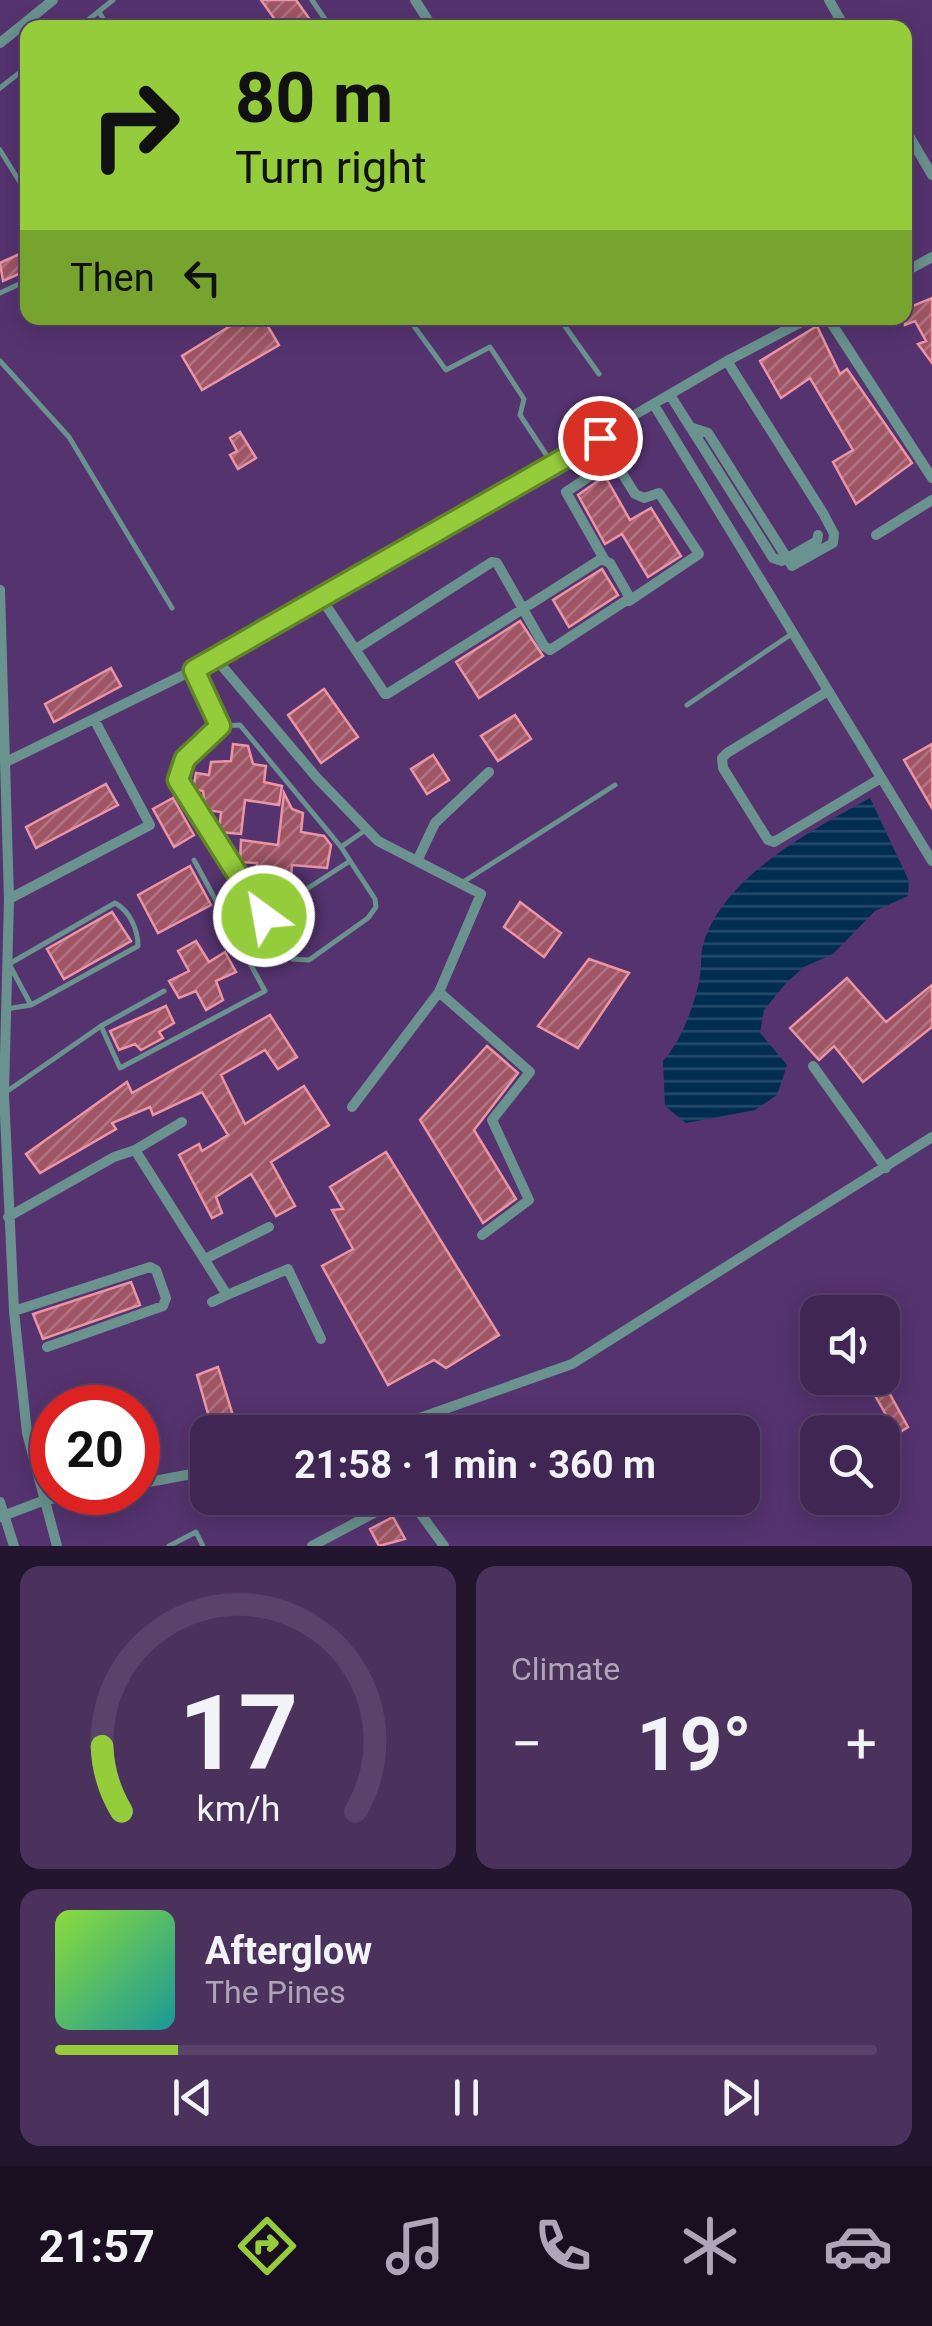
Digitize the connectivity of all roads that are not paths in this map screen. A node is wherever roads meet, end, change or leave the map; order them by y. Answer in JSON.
{"nodes":[{"id":1,"x":52,"y":0,"type":"edge"},
{"id":2,"x":113,"y":0,"type":"edge"},
{"id":3,"x":99,"y":12,"type":"junction"},
{"id":4,"x":28,"y":20,"type":"edge"},
{"id":5,"x":88,"y":20,"type":"edge"},
{"id":6,"x":104,"y":20,"type":"edge"},
{"id":7,"x":20,"y":26,"type":"edge"},
{"id":8,"x":0,"y":43,"type":"edge"},
{"id":9,"x":20,"y":72,"type":"edge"},
{"id":10,"x":0,"y":88,"type":"edge"},
{"id":11,"x":912,"y":141,"type":"edge"},
{"id":12,"x":0,"y":150,"type":"edge"},
{"id":13,"x":932,"y":174,"type":"edge"},
{"id":14,"x":20,"y":182,"type":"edge"},
{"id":15,"x":413,"y":325,"type":"edge"},
{"id":16,"x":563,"y":325,"type":"edge"},
{"id":17,"x":796,"y":325,"type":"edge"},
{"id":18,"x":833,"y":325,"type":"edge"},
{"id":19,"x":0,"y":360,"type":"edge"},
{"id":20,"x":727,"y":361,"type":"junction"},
{"id":21,"x":599,"y":374,"type":"dead end"},
{"id":22,"x":670,"y":396,"type":"junction"},
{"id":23,"x":654,"y":405,"type":"junction"},
{"id":24,"x":600,"y":438,"type":"junction"},
{"id":25,"x":614,"y":460,"type":"junction"},
{"id":26,"x":553,"y":464,"type":"junction"},
{"id":27,"x":932,"y":478,"type":"edge"},
{"id":28,"x":932,"y":500,"type":"edge"},
{"id":29,"x":818,"y":534,"type":"dead end"},
{"id":30,"x":876,"y":535,"type":"dead end"},
{"id":31,"x":787,"y":558,"type":"junction"},
{"id":32,"x":604,"y":559,"type":"junction"},
{"id":33,"x":0,"y":590,"type":"edge"},
{"id":34,"x":320,"y":598,"type":"junction"},
{"id":35,"x":629,"y":601,"type":"junction"},
{"id":36,"x":172,"y":608,"type":"dead end"},
{"id":37,"x":523,"y":609,"type":"junction"},
{"id":38,"x":793,"y":633,"type":"junction"},
{"id":39,"x":356,"y":650,"type":"junction"},
{"id":40,"x":216,"y":659,"type":"junction"},
{"id":41,"x":194,"y":670,"type":"junction"},
{"id":42,"x":828,"y":691,"type":"junction"},
{"id":43,"x":686,"y":705,"type":"dead end"},
{"id":44,"x":94,"y":721,"type":"junction"},
{"id":45,"x":220,"y":726,"type":"junction"},
{"id":46,"x":4,"y":762,"type":"edge"},
{"id":47,"x":489,"y":772,"type":"dead end"},
{"id":48,"x":881,"y":778,"type":"junction"},
{"id":49,"x":614,"y":786,"type":"dead end"},
{"id":50,"x":367,"y":829,"type":"junction"},
{"id":51,"x":341,"y":847,"type":"junction"},
{"id":52,"x":194,"y":860,"type":"dead end"},
{"id":53,"x":417,"y":860,"type":"junction"},
{"id":54,"x":350,"y":861,"type":"junction"},
{"id":55,"x":932,"y":861,"type":"edge"},
{"id":56,"x":461,"y":884,"type":"junction"},
{"id":57,"x":9,"y":899,"type":"junction"},
{"id":58,"x":264,"y":916,"type":"junction"},
{"id":59,"x":164,"y":990,"type":"dead end"},
{"id":60,"x":440,"y":992,"type":"junction"},
{"id":61,"x":30,"y":1005,"type":"junction"},
{"id":62,"x":3,"y":1009,"type":"junction"},
{"id":63,"x":101,"y":1026,"type":"junction"},
{"id":64,"x":813,"y":1066,"type":"dead end"},
{"id":65,"x":4,"y":1094,"type":"junction"},
{"id":66,"x":352,"y":1107,"type":"dead end"},
{"id":67,"x":182,"y":1122,"type":"dead end"},
{"id":68,"x":932,"y":1137,"type":"edge"},
{"id":69,"x":135,"y":1150,"type":"junction"},
{"id":70,"x":886,"y":1168,"type":"junction"},
{"id":71,"x":8,"y":1217,"type":"junction"},
{"id":72,"x":270,"y":1227,"type":"dead end"},
{"id":73,"x":482,"y":1234,"type":"dead end"},
{"id":74,"x":207,"y":1258,"type":"junction"},
{"id":75,"x":227,"y":1295,"type":"junction"},
{"id":76,"x":212,"y":1302,"type":"dead end"},
{"id":77,"x":14,"y":1312,"type":"junction"},
{"id":78,"x":321,"y":1338,"type":"dead end"},
{"id":79,"x":47,"y":1347,"type":"dead end"},
{"id":80,"x":430,"y":1415,"type":"edge"},
{"id":81,"x":30,"y":1445,"type":"edge"},
{"id":82,"x":190,"y":1475,"type":"edge"},
{"id":83,"x":160,"y":1480,"type":"edge"},
{"id":84,"x":0,"y":1502,"type":"edge"},
{"id":85,"x":30,"y":1505,"type":"edge"},
{"id":86,"x":48,"y":1515,"type":"edge"},
{"id":87,"x":372,"y":1515,"type":"edge"},
{"id":88,"x":419,"y":1515,"type":"edge"},
{"id":89,"x":2,"y":1516,"type":"edge"},
{"id":90,"x":14,"y":1546,"type":"edge"},
{"id":91,"x":56,"y":1546,"type":"edge"},
{"id":92,"x":169,"y":1546,"type":"edge"},
{"id":93,"x":202,"y":1546,"type":"edge"},
{"id":94,"x":312,"y":1546,"type":"edge"},
{"id":95,"x":444,"y":1546,"type":"edge"}],
"edges":[{"from":1,"to":4,"type":"street"},
{"from":2,"to":3,"type":"lane"},
{"from":3,"to":5,"type":"lane"},
{"from":3,"to":6,"type":"lane"},
{"from":7,"to":8,"type":"street"},
{"from":9,"to":10,"type":"lane"},
{"from":11,"to":13,"type":"street"},
{"from":12,"to":14,"type":"lane"},
{"from":15,"to":26,"type":"lane"},
{"from":16,"to":21,"type":"lane"},
{"from":17,"to":20,"type":"street"},
{"from":18,"to":27,"type":"street"},
{"from":19,"to":36,"type":"lane"},
{"from":20,"to":22,"type":"street"},
{"from":20,"to":31,"type":"street"},
{"from":22,"to":23,"type":"street"},
{"from":22,"to":31,"type":"street"},
{"from":23,"to":24,"type":"street"},
{"from":23,"to":38,"type":"street"},
{"from":24,"to":25,"type":"street"},
{"from":24,"to":26,"type":"street"},
{"from":25,"to":32,"type":"street"},
{"from":25,"to":35,"type":"street"},
{"from":26,"to":34,"type":"street"},
{"from":28,"to":30,"type":"street"},
{"from":29,"to":31,"type":"street"},
{"from":32,"to":35,"type":"street"},
{"from":32,"to":37,"type":"street"},
{"from":33,"to":46,"type":"street"},
{"from":34,"to":39,"type":"street"},
{"from":34,"to":40,"type":"street"},
{"from":35,"to":37,"type":"street"},
{"from":37,"to":39,"type":"street"},
{"from":37,"to":39,"type":"street"},
{"from":38,"to":42,"type":"street"},
{"from":38,"to":43,"type":"lane"},
{"from":40,"to":41,"type":"street"},
{"from":40,"to":50,"type":"street"},
{"from":41,"to":44,"type":"street"},
{"from":41,"to":45,"type":"lane"},
{"from":42,"to":48,"type":"street"},
{"from":42,"to":48,"type":"street"},
{"from":44,"to":46,"type":"street"},
{"from":44,"to":57,"type":"street"},
{"from":45,"to":51,"type":"lane"},
{"from":45,"to":58,"type":"lane"},
{"from":46,"to":57,"type":"street"},
{"from":47,"to":53,"type":"street"},
{"from":48,"to":55,"type":"street"},
{"from":49,"to":56,"type":"lane"},
{"from":50,"to":51,"type":"lane"},
{"from":50,"to":53,"type":"street"},
{"from":51,"to":54,"type":"lane"},
{"from":52,"to":63,"type":"lane"},
{"from":53,"to":56,"type":"street"},
{"from":54,"to":58,"type":"lane"},
{"from":54,"to":58,"type":"lane"},
{"from":56,"to":60,"type":"street"},
{"from":57,"to":62,"type":"street"},
{"from":59,"to":63,"type":"lane"},
{"from":60,"to":66,"type":"street"},
{"from":60,"to":73,"type":"street"},
{"from":61,"to":61,"type":"lane"},
{"from":61,"to":62,"type":"lane"},
{"from":62,"to":65,"type":"street"},
{"from":63,"to":65,"type":"lane"},
{"from":64,"to":70,"type":"street"},
{"from":65,"to":71,"type":"street"},
{"from":67,"to":69,"type":"street"},
{"from":68,"to":70,"type":"street"},
{"from":69,"to":71,"type":"street"},
{"from":69,"to":74,"type":"street"},
{"from":70,"to":80,"type":"street"},
{"from":71,"to":77,"type":"street"},
{"from":72,"to":74,"type":"street"},
{"from":74,"to":75,"type":"street"},
{"from":75,"to":76,"type":"street"},
{"from":75,"to":78,"type":"street"},
{"from":77,"to":79,"type":"street"},
{"from":77,"to":81,"type":"street"},
{"from":82,"to":83,"type":"street"},
{"from":84,"to":89,"type":"street"},
{"from":85,"to":89,"type":"street"},
{"from":86,"to":91,"type":"street"},
{"from":87,"to":94,"type":"street"},
{"from":88,"to":95,"type":"street"},
{"from":89,"to":90,"type":"street"},
{"from":92,"to":93,"type":"lane"}]}
